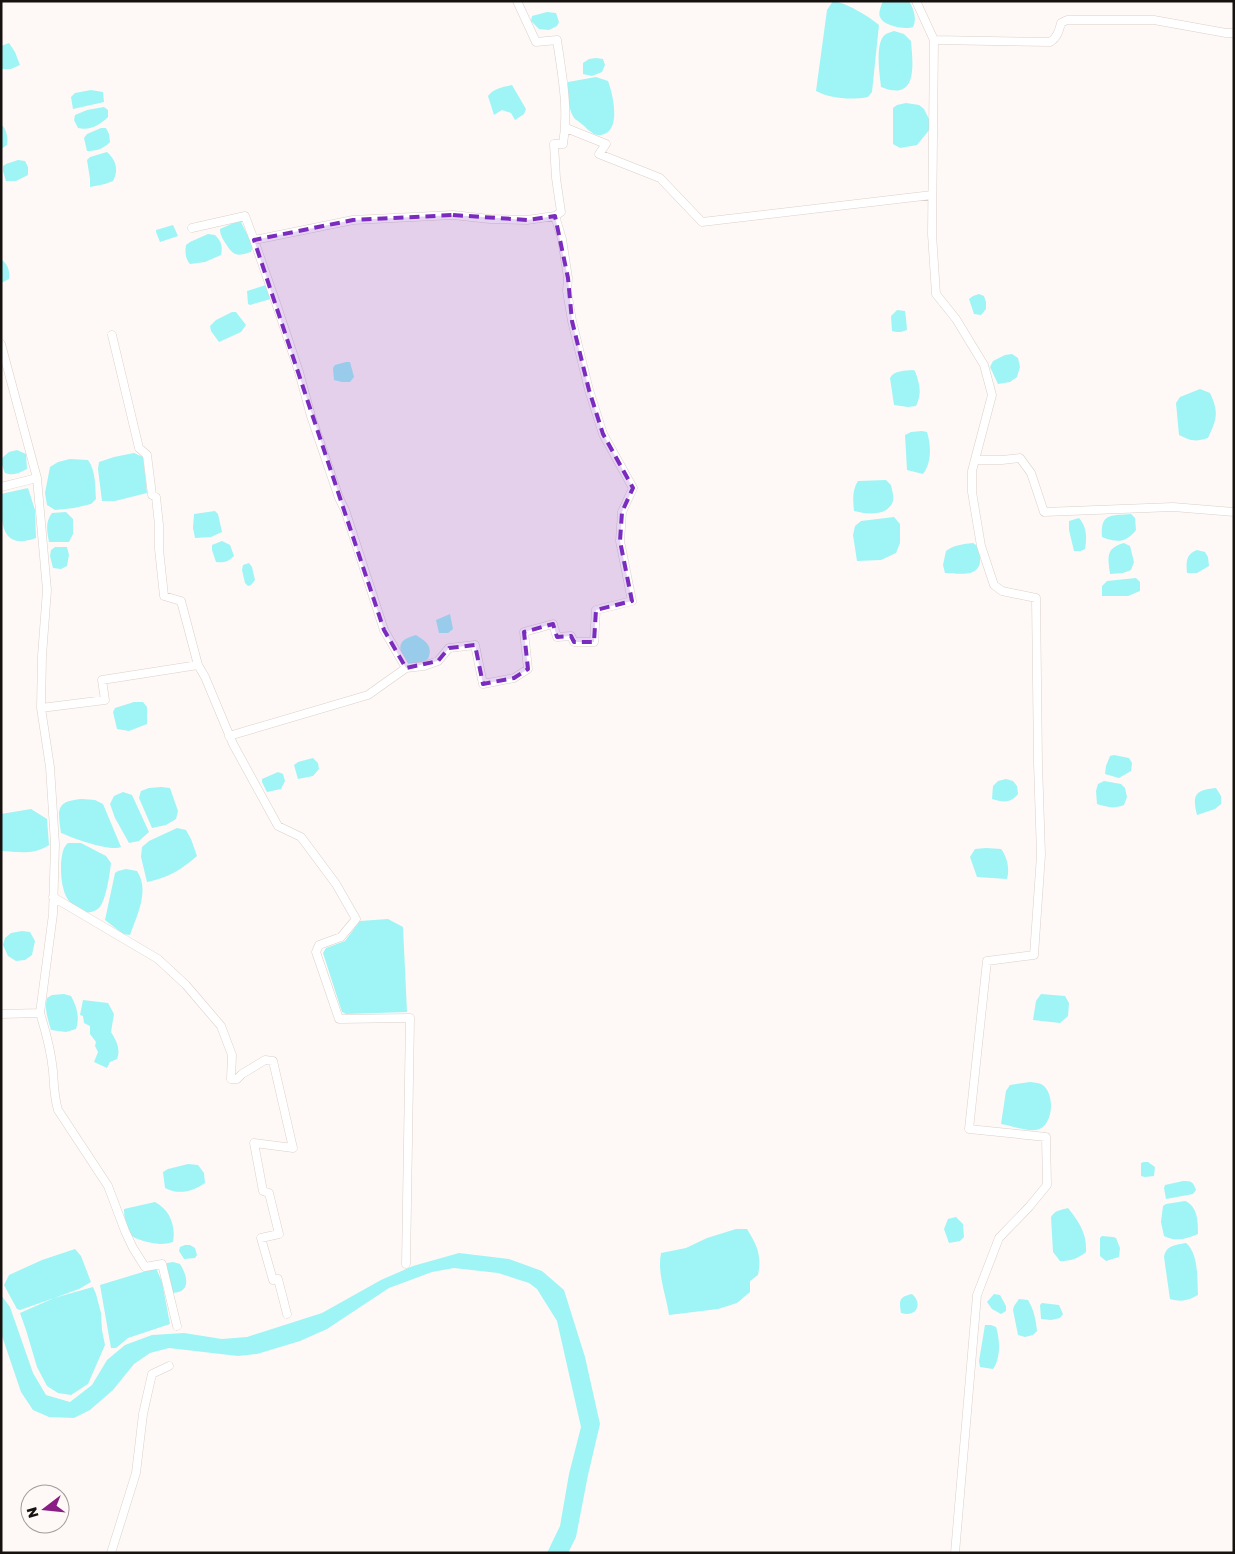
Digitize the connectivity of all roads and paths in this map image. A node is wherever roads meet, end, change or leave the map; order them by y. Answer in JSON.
{"nodes":[{"id":1,"x":518,"y":1,"type":"edge"},
{"id":2,"x":916,"y":1,"type":"edge"},
{"id":3,"x":1234,"y":33,"type":"edge"},
{"id":4,"x":934,"y":40,"type":"junction"},
{"id":5,"x":566,"y":128,"type":"junction"},
{"id":6,"x":932,"y":195,"type":"junction"},
{"id":7,"x":555,"y":216,"type":"junction"},
{"id":8,"x":192,"y":228,"type":"dead end"},
{"id":9,"x":254,"y":240,"type":"junction"},
{"id":10,"x":112,"y":335,"type":"dead end"},
{"id":11,"x":1,"y":344,"type":"edge"},
{"id":12,"x":975,"y":460,"type":"junction"},
{"id":13,"x":37,"y":478,"type":"junction"},
{"id":14,"x":1,"y":487,"type":"edge"},
{"id":15,"x":1234,"y":512,"type":"edge"},
{"id":16,"x":198,"y":666,"type":"junction"},
{"id":17,"x":406,"y":668,"type":"junction"},
{"id":18,"x":41,"y":708,"type":"junction"},
{"id":19,"x":229,"y":736,"type":"junction"},
{"id":20,"x":53,"y":897,"type":"junction"},
{"id":21,"x":40,"y":1013,"type":"junction"},
{"id":22,"x":1,"y":1014,"type":"edge"},
{"id":23,"x":406,"y":1264,"type":"dead end"},
{"id":24,"x":287,"y":1314,"type":"dead end"},
{"id":25,"x":178,"y":1326,"type":"dead end"},
{"id":26,"x":169,"y":1366,"type":"dead end"},
{"id":27,"x":111,"y":1553,"type":"edge"},
{"id":28,"x":955,"y":1553,"type":"edge"}],
"edges":[{"from":1,"to":5,"type":"street"},
{"from":2,"to":4,"type":"street"},
{"from":3,"to":4,"type":"street"},
{"from":4,"to":6,"type":"street"},
{"from":5,"to":6,"type":"street"},
{"from":5,"to":7,"type":"street"},
{"from":6,"to":12,"type":"street"},
{"from":7,"to":9,"type":"street"},
{"from":7,"to":17,"type":"street"},
{"from":8,"to":9,"type":"street"},
{"from":9,"to":17,"type":"street"},
{"from":10,"to":16,"type":"street"},
{"from":11,"to":13,"type":"street"},
{"from":12,"to":15,"type":"street"},
{"from":12,"to":28,"type":"street"},
{"from":13,"to":14,"type":"street"},
{"from":13,"to":18,"type":"street"},
{"from":16,"to":18,"type":"street"},
{"from":16,"to":19,"type":"street"},
{"from":17,"to":19,"type":"street"},
{"from":18,"to":20,"type":"street"},
{"from":19,"to":23,"type":"street"},
{"from":20,"to":21,"type":"street"},
{"from":20,"to":24,"type":"street"},
{"from":21,"to":22,"type":"street"},
{"from":21,"to":25,"type":"street"},
{"from":26,"to":27,"type":"street"}]}
